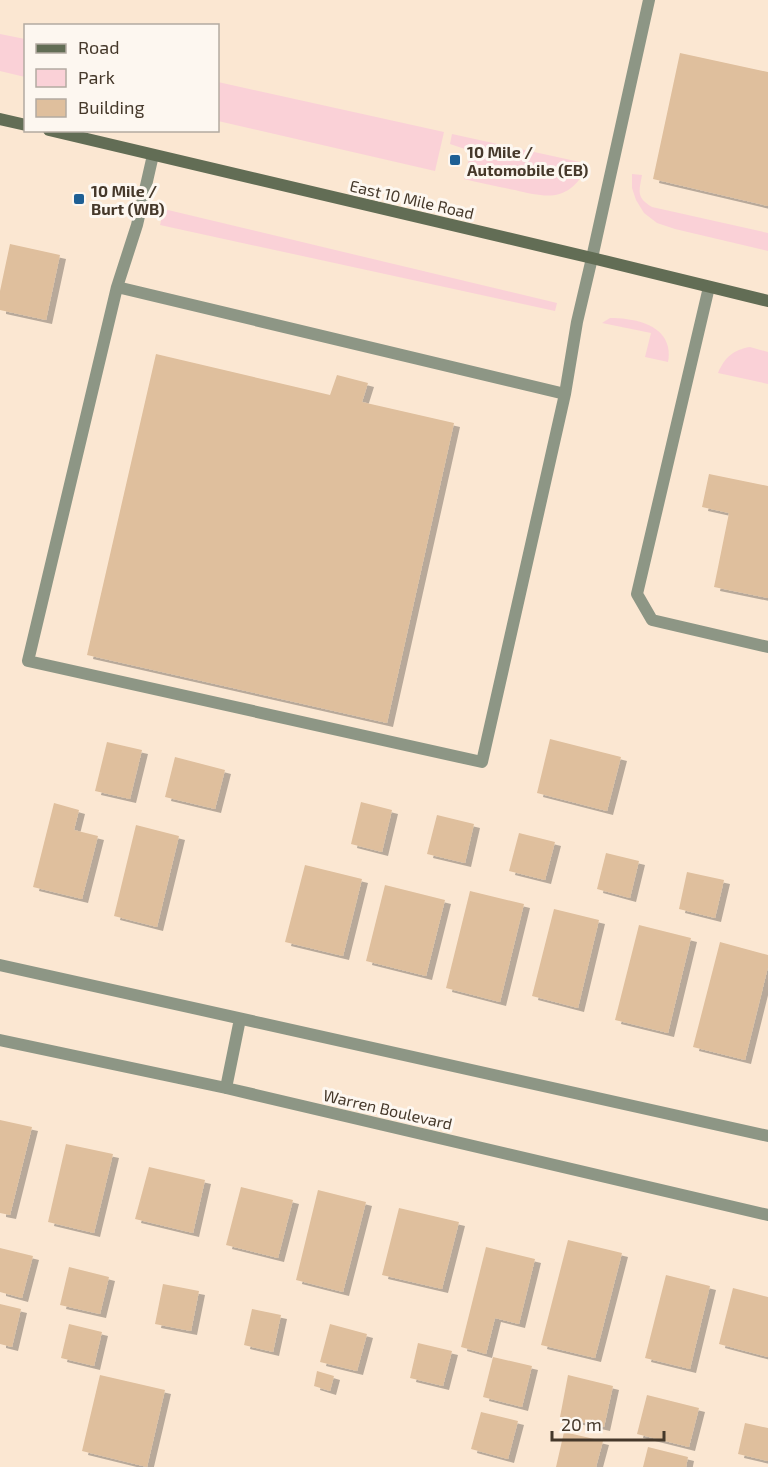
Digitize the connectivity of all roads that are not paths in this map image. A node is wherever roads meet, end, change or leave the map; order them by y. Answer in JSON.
{"nodes":[{"id":1,"x":649,"y":0,"type":"edge"},
{"id":2,"x":0,"y":119,"type":"edge"},
{"id":3,"x":24,"y":125,"type":"edge"},
{"id":4,"x":57,"y":132,"type":"edge"},
{"id":5,"x":153,"y":155,"type":"junction"},
{"id":6,"x":592,"y":258,"type":"junction"},
{"id":7,"x":117,"y":287,"type":"junction"},
{"id":8,"x":709,"y":287,"type":"junction"},
{"id":9,"x":768,"y":301,"type":"edge"},
{"id":10,"x":565,"y":394,"type":"junction"},
{"id":11,"x":768,"y":646,"type":"edge"},
{"id":12,"x":0,"y":966,"type":"edge"},
{"id":13,"x":240,"y":1019,"type":"junction"},
{"id":14,"x":0,"y":1040,"type":"edge"},
{"id":15,"x":226,"y":1088,"type":"junction"},
{"id":16,"x":768,"y":1136,"type":"edge"},
{"id":17,"x":768,"y":1215,"type":"edge"}],
"edges":[{"from":1,"to":6,"type":"street"},
{"from":2,"to":3,"type":"main road"},
{"from":4,"to":5,"type":"main road","name":"East 10 Mile Road"},
{"from":5,"to":6,"type":"main road","name":"East 10 Mile Road"},
{"from":5,"to":7,"type":"street"},
{"from":6,"to":8,"type":"main road","name":"East 10 Mile Road"},
{"from":6,"to":10,"type":"street"},
{"from":7,"to":10,"type":"street"},
{"from":7,"to":10,"type":"street"},
{"from":8,"to":9,"type":"main road","name":"East 10 Mile Road"},
{"from":8,"to":11,"type":"street"},
{"from":12,"to":13,"type":"street"},
{"from":13,"to":15,"type":"street"},
{"from":13,"to":16,"type":"street"},
{"from":14,"to":15,"type":"street","name":"Warren Boulevard"},
{"from":15,"to":17,"type":"street","name":"Warren Boulevard"}]}
